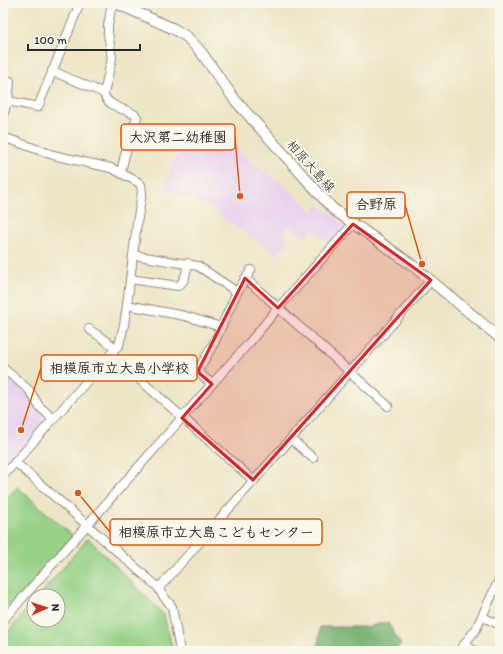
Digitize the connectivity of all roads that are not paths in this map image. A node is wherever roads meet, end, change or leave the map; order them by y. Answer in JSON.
{"nodes":[{"id":1,"x":80,"y":3,"type":"edge"},
{"id":2,"x":116,"y":3,"type":"edge"},
{"id":3,"x":52,"y":71,"type":"junction"},
{"id":4,"x":3,"y":79,"type":"edge"},
{"id":5,"x":104,"y":93,"type":"junction"},
{"id":6,"x":8,"y":100,"type":"junction"},
{"id":7,"x":3,"y":115,"type":"edge"},
{"id":8,"x":3,"y":137,"type":"edge"},
{"id":9,"x":121,"y":172,"type":"junction"},
{"id":10,"x":353,"y":224,"type":"junction"},
{"id":11,"x":133,"y":255,"type":"junction"},
{"id":12,"x":188,"y":264,"type":"junction"},
{"id":13,"x":251,"y":270,"type":"dead end"},
{"id":14,"x":245,"y":278,"type":"junction"},
{"id":15,"x":130,"y":279,"type":"junction"},
{"id":16,"x":431,"y":280,"type":"junction"},
{"id":17,"x":237,"y":292,"type":"junction"},
{"id":18,"x":127,"y":305,"type":"junction"},
{"id":19,"x":278,"y":308,"type":"junction"},
{"id":20,"x":221,"y":327,"type":"junction"},
{"id":21,"x":90,"y":329,"type":"dead end"},
{"id":22,"x":500,"y":338,"type":"edge"},
{"id":23,"x":114,"y":351,"type":"junction"},
{"id":24,"x":3,"y":368,"type":"edge"},
{"id":25,"x":350,"y":372,"type":"junction"},
{"id":26,"x":212,"y":384,"type":"junction"},
{"id":27,"x":388,"y":406,"type":"dead end"},
{"id":28,"x":182,"y":418,"type":"junction"},
{"id":29,"x":53,"y":419,"type":"junction"},
{"id":30,"x":291,"y":439,"type":"junction"},
{"id":31,"x":313,"y":458,"type":"dead end"},
{"id":32,"x":15,"y":462,"type":"junction"},
{"id":33,"x":3,"y":476,"type":"edge"},
{"id":34,"x":253,"y":480,"type":"junction"},
{"id":35,"x":87,"y":525,"type":"junction"},
{"id":36,"x":500,"y":578,"type":"edge"},
{"id":37,"x":159,"y":588,"type":"junction"},
{"id":38,"x":482,"y":617,"type":"junction"},
{"id":39,"x":3,"y":620,"type":"edge"},
{"id":40,"x":500,"y":625,"type":"edge"},
{"id":41,"x":464,"y":645,"type":"junction"},
{"id":42,"x":180,"y":651,"type":"edge"},
{"id":43,"x":459,"y":651,"type":"edge"},
{"id":44,"x":475,"y":651,"type":"edge"}],
"edges":[{"from":1,"to":3,"type":"street"},
{"from":2,"to":5,"type":"street"},
{"from":2,"to":10,"type":"street","name":"相原大島線"},
{"from":3,"to":5,"type":"street"},
{"from":3,"to":6,"type":"street"},
{"from":4,"to":6,"type":"street"},
{"from":5,"to":9,"type":"street"},
{"from":6,"to":7,"type":"street"},
{"from":8,"to":9,"type":"street"},
{"from":9,"to":11,"type":"street"},
{"from":10,"to":16,"type":"street","name":"相原大島線"},
{"from":10,"to":19,"type":"street"},
{"from":11,"to":12,"type":"street"},
{"from":11,"to":15,"type":"street"},
{"from":12,"to":15,"type":"street"},
{"from":12,"to":17,"type":"street"},
{"from":13,"to":14,"type":"street"},
{"from":14,"to":17,"type":"street"},
{"from":14,"to":19,"type":"street"},
{"from":15,"to":18,"type":"street"},
{"from":16,"to":22,"type":"street","name":"相原大島線"},
{"from":16,"to":25,"type":"street"},
{"from":17,"to":20,"type":"street"},
{"from":18,"to":20,"type":"street"},
{"from":18,"to":23,"type":"street"},
{"from":19,"to":25,"type":"street"},
{"from":19,"to":26,"type":"street"},
{"from":20,"to":26,"type":"street"},
{"from":21,"to":23,"type":"street"},
{"from":23,"to":28,"type":"street"},
{"from":23,"to":29,"type":"street"},
{"from":24,"to":29,"type":"street"},
{"from":25,"to":27,"type":"street"},
{"from":25,"to":30,"type":"street"},
{"from":26,"to":28,"type":"street"},
{"from":28,"to":34,"type":"street"},
{"from":28,"to":35,"type":"street"},
{"from":29,"to":32,"type":"street"},
{"from":30,"to":31,"type":"street"},
{"from":30,"to":34,"type":"street"},
{"from":32,"to":33,"type":"street"},
{"from":32,"to":35,"type":"street"},
{"from":34,"to":37,"type":"street"},
{"from":35,"to":37,"type":"street"},
{"from":35,"to":39,"type":"street"},
{"from":36,"to":38,"type":"street"},
{"from":37,"to":42,"type":"street"},
{"from":38,"to":40,"type":"street"},
{"from":38,"to":41,"type":"street"},
{"from":41,"to":43,"type":"street"},
{"from":41,"to":44,"type":"street"}]}
